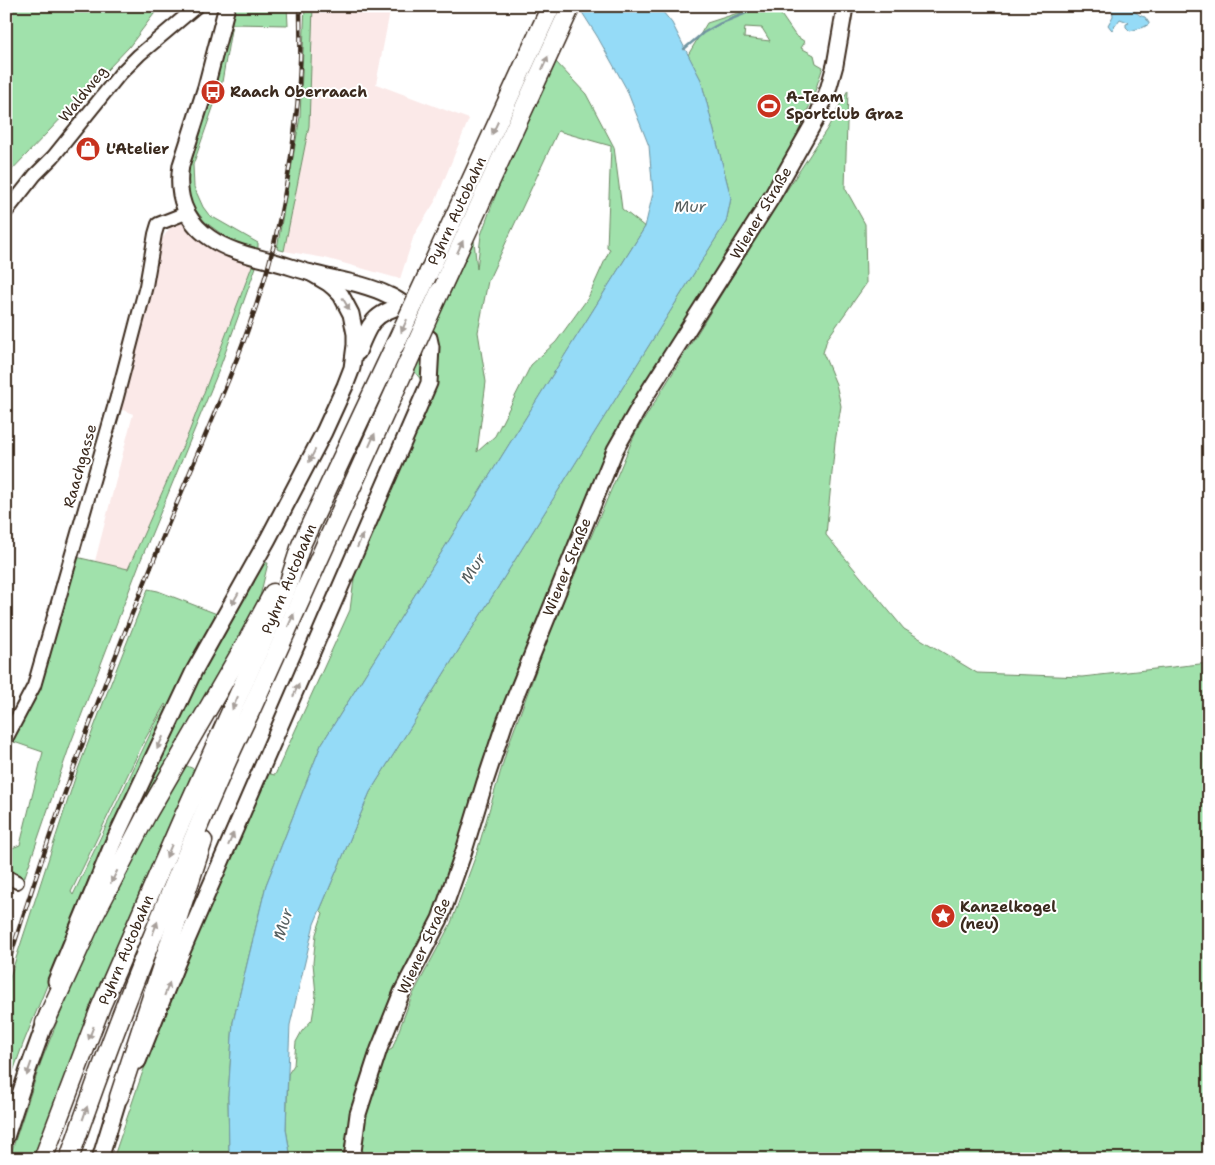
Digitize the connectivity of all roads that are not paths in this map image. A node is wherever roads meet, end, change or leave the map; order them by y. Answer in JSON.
{"nodes":[{"id":1,"x":197,"y":6,"type":"edge"},
{"id":2,"x":227,"y":6,"type":"edge"},
{"id":3,"x":551,"y":6,"type":"edge"},
{"id":4,"x":571,"y":6,"type":"edge"},
{"id":5,"x":844,"y":6,"type":"edge"},
{"id":6,"x":6,"y":212,"type":"edge"},
{"id":7,"x":188,"y":216,"type":"junction"},
{"id":8,"x":310,"y":273,"type":"junction"},
{"id":9,"x":429,"y":338,"type":"dead end"},
{"id":10,"x":352,"y":368,"type":"junction"},
{"id":11,"x":301,"y":545,"type":"junction"},
{"id":12,"x":250,"y":712,"type":"junction"},
{"id":13,"x":6,"y":740,"type":"edge"},
{"id":14,"x":45,"y":1023,"type":"junction"},
{"id":15,"x":119,"y":1097,"type":"junction"},
{"id":16,"x":6,"y":1137,"type":"edge"},
{"id":17,"x":43,"y":1159,"type":"edge"},
{"id":18,"x":69,"y":1159,"type":"edge"},
{"id":19,"x":100,"y":1159,"type":"edge"},
{"id":20,"x":352,"y":1159,"type":"edge"}],
"edges":[{"from":1,"to":6,"type":"street","name":"Waldweg"},
{"from":2,"to":7,"type":"main road"},
{"from":3,"to":11,"type":"highway","name":"Pyhrn Autobahn","one_way":true,"bridge":true},
{"from":12,"to":4,"type":"highway","name":"Pyhrn Autobahn","one_way":true,"bridge":true},
{"from":5,"to":20,"type":"main road","name":"Wiener Straße"},
{"from":7,"to":8,"type":"main road"},
{"from":7,"to":13,"type":"street","name":"Raachgasse"},
{"from":8,"to":10,"type":"main road","one_way":true},
{"from":8,"to":10,"type":"main road"},
{"from":15,"to":9,"type":"main road","one_way":true},
{"from":10,"to":14,"type":"main road","one_way":true},
{"from":11,"to":14,"type":"highway","one_way":true},
{"from":11,"to":17,"type":"highway","name":"Pyhrn Autobahn","one_way":true},
{"from":12,"to":15,"type":"highway"},
{"from":18,"to":12,"type":"highway","name":"Pyhrn Autobahn","one_way":true},
{"from":14,"to":16,"type":"main road","one_way":true},
{"from":15,"to":19,"type":"main road"}]}
